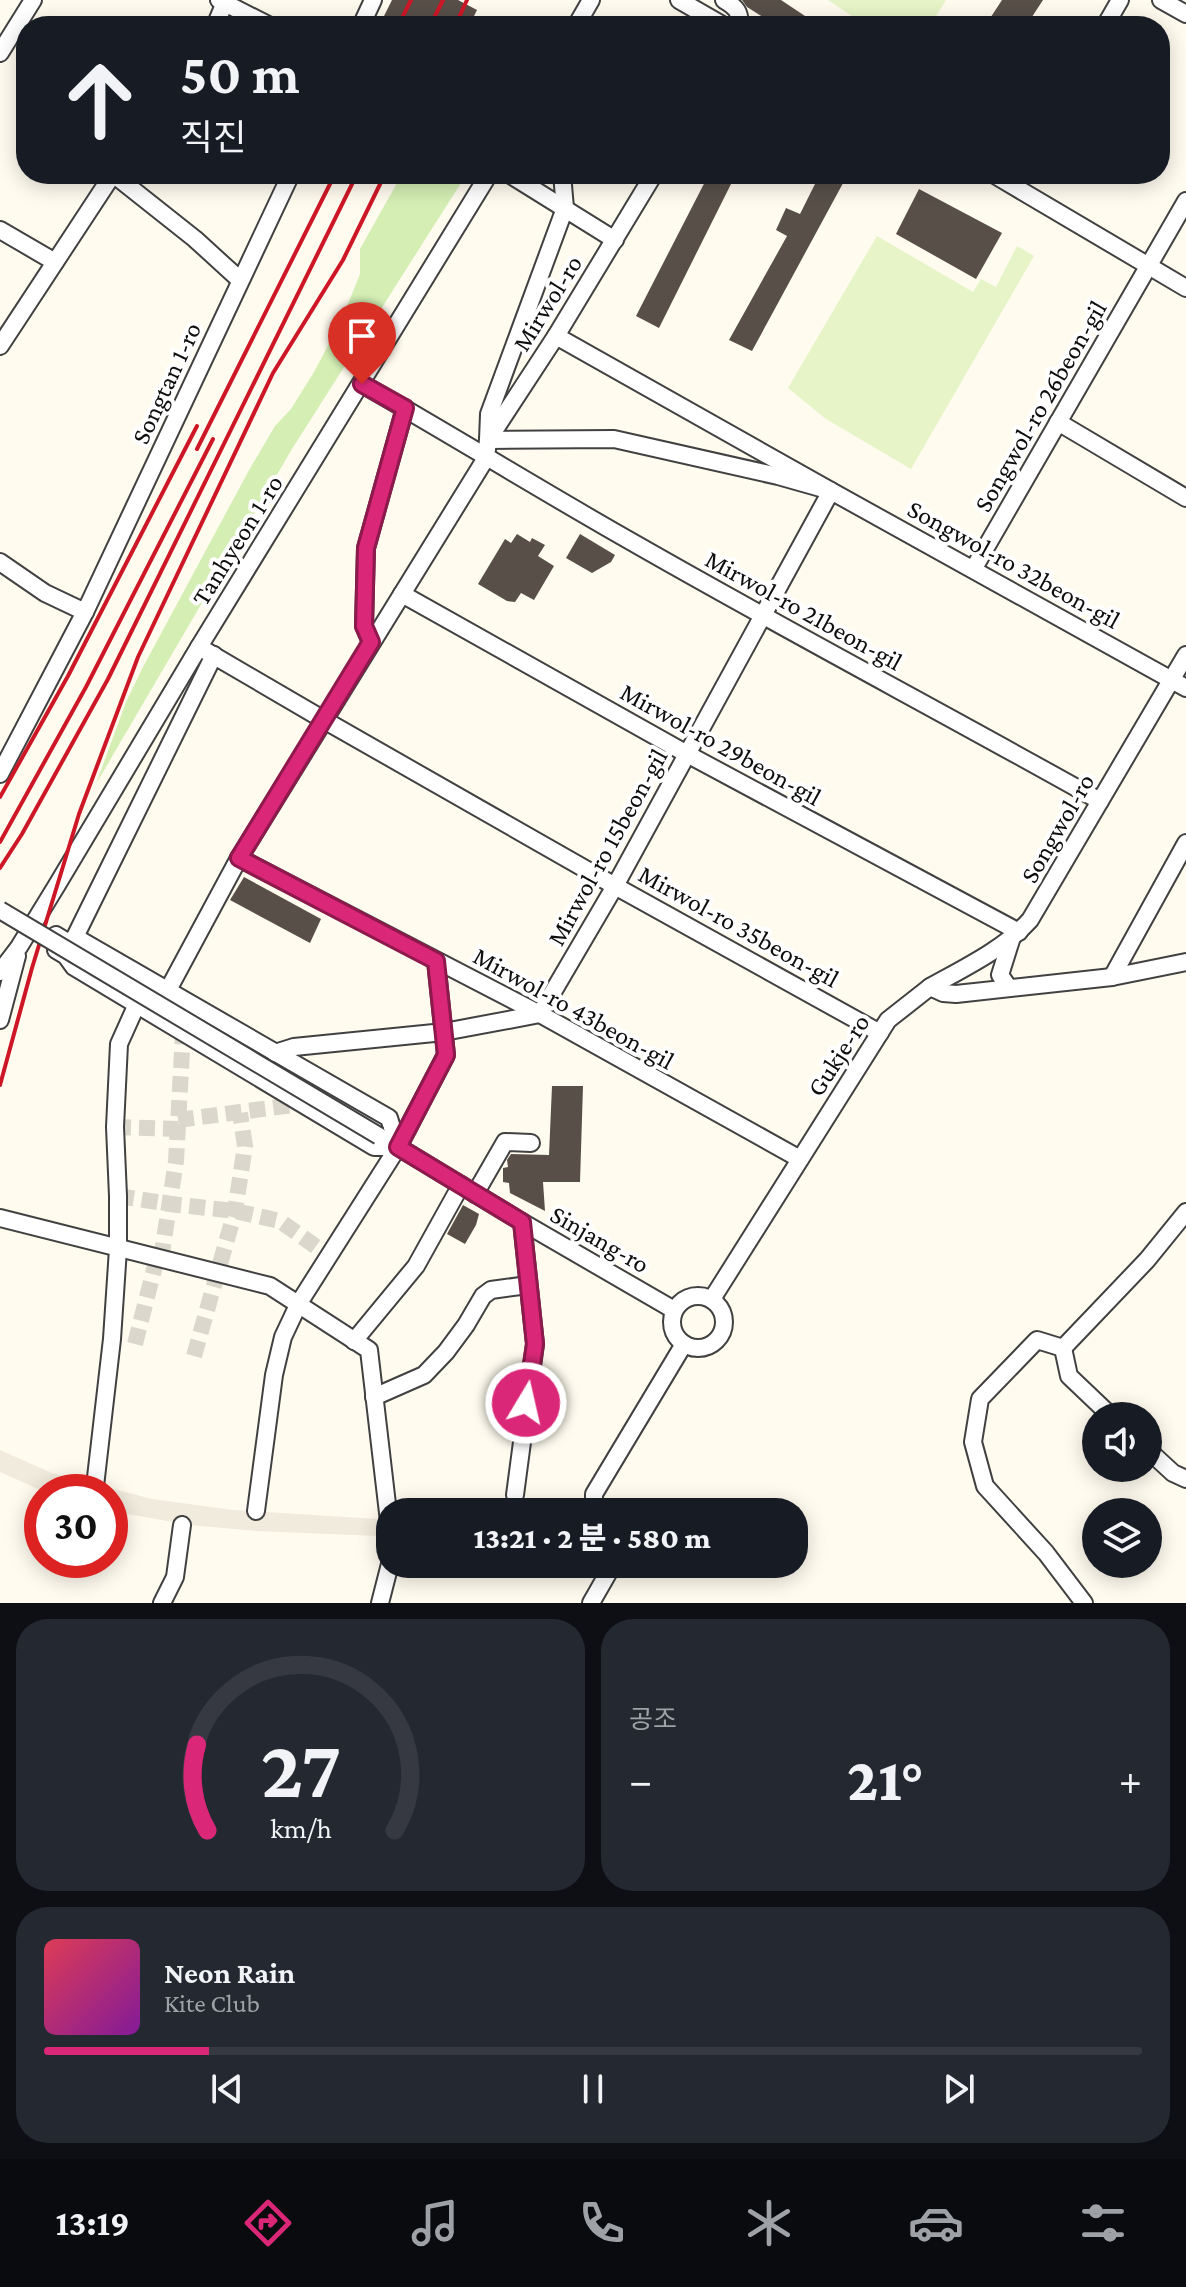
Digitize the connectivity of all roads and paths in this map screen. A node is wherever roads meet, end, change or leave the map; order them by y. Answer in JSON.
{"nodes":[{"id":1,"x":679,"y":0,"type":"edge"},
{"id":2,"x":724,"y":0,"type":"edge"},
{"id":3,"x":1120,"y":0,"type":"edge"},
{"id":4,"x":1161,"y":0,"type":"edge"},
{"id":5,"x":223,"y":1,"type":"edge"},
{"id":6,"x":1108,"y":14,"type":"edge"},
{"id":7,"x":1186,"y":14,"type":"edge"},
{"id":8,"x":251,"y":16,"type":"edge"},
{"id":9,"x":707,"y":16,"type":"edge"},
{"id":10,"x":741,"y":16,"type":"edge"},
{"id":11,"x":16,"y":27,"type":"edge"},
{"id":12,"x":0,"y":53,"type":"edge"},
{"id":13,"x":106,"y":184,"type":"edge"},
{"id":14,"x":126,"y":184,"type":"edge"},
{"id":15,"x":286,"y":184,"type":"edge"},
{"id":16,"x":483,"y":184,"type":"edge"},
{"id":17,"x":525,"y":184,"type":"edge"},
{"id":18,"x":563,"y":184,"type":"edge"},
{"id":19,"x":648,"y":184,"type":"edge"},
{"id":20,"x":1022,"y":184,"type":"edge"},
{"id":21,"x":1186,"y":201,"type":"edge"},
{"id":22,"x":565,"y":208,"type":"junction"},
{"id":23,"x":0,"y":230,"type":"edge"},
{"id":24,"x":615,"y":240,"type":"junction"},
{"id":25,"x":55,"y":262,"type":"junction"},
{"id":26,"x":1148,"y":267,"type":"junction"},
{"id":27,"x":240,"y":280,"type":"junction"},
{"id":28,"x":1186,"y":288,"type":"edge"},
{"id":29,"x":556,"y":336,"type":"junction"},
{"id":30,"x":0,"y":346,"type":"edge"},
{"id":31,"x":362,"y":384,"type":"junction"},
{"id":32,"x":405,"y":408,"type":"junction"},
{"id":33,"x":1058,"y":422,"type":"junction"},
{"id":34,"x":488,"y":440,"type":"junction"},
{"id":35,"x":486,"y":458,"type":"junction"},
{"id":36,"x":831,"y":491,"type":"junction"},
{"id":37,"x":1186,"y":498,"type":"edge"},
{"id":38,"x":0,"y":562,"type":"edge"},
{"id":39,"x":974,"y":568,"type":"junction"},
{"id":40,"x":402,"y":594,"type":"junction"},
{"id":41,"x":85,"y":612,"type":"junction"},
{"id":42,"x":763,"y":616,"type":"junction"},
{"id":43,"x":371,"y":642,"type":"junction"},
{"id":44,"x":207,"y":651,"type":"junction"},
{"id":45,"x":1186,"y":655,"type":"edge"},
{"id":46,"x":1179,"y":683,"type":"edge"},
{"id":47,"x":324,"y":720,"type":"junction"},
{"id":48,"x":687,"y":754,"type":"junction"},
{"id":49,"x":0,"y":774,"type":"edge"},
{"id":50,"x":1100,"y":801,"type":"junction"},
{"id":51,"x":1183,"y":852,"type":"edge"},
{"id":52,"x":239,"y":858,"type":"junction"},
{"id":53,"x":615,"y":886,"type":"junction"},
{"id":54,"x":0,"y":910,"type":"edge"},
{"id":55,"x":27,"y":934,"type":"junction"},
{"id":56,"x":1015,"y":934,"type":"junction"},
{"id":57,"x":75,"y":937,"type":"junction"},
{"id":58,"x":436,"y":961,"type":"junction"},
{"id":59,"x":1186,"y":962,"type":"edge"},
{"id":60,"x":0,"y":972,"type":"edge"},
{"id":61,"x":1112,"y":977,"type":"junction"},
{"id":62,"x":930,"y":987,"type":"junction"},
{"id":63,"x":1009,"y":988,"type":"junction"},
{"id":64,"x":168,"y":990,"type":"junction"},
{"id":65,"x":137,"y":1004,"type":"junction"},
{"id":66,"x":540,"y":1014,"type":"junction"},
{"id":67,"x":0,"y":1020,"type":"edge"},
{"id":68,"x":444,"y":1032,"type":"junction"},
{"id":69,"x":880,"y":1033,"type":"junction"},
{"id":70,"x":275,"y":1053,"type":"junction"},
{"id":71,"x":531,"y":1143,"type":"dead end"},
{"id":72,"x":398,"y":1147,"type":"junction"},
{"id":73,"x":800,"y":1159,"type":"junction"},
{"id":74,"x":468,"y":1190,"type":"junction"},
{"id":75,"x":1186,"y":1212,"type":"edge"},
{"id":76,"x":0,"y":1218,"type":"edge"},
{"id":77,"x":522,"y":1222,"type":"junction"},
{"id":78,"x":118,"y":1249,"type":"junction"},
{"id":79,"x":528,"y":1285,"type":"junction"},
{"id":80,"x":712,"y":1299,"type":"junction"},
{"id":81,"x":299,"y":1303,"type":"junction"},
{"id":82,"x":674,"y":1310,"type":"junction"},
{"id":83,"x":354,"y":1341,"type":"junction"},
{"id":84,"x":684,"y":1344,"type":"junction"},
{"id":85,"x":1063,"y":1348,"type":"junction"},
{"id":86,"x":374,"y":1397,"type":"junction"},
{"id":87,"x":1096,"y":1402,"type":"edge"},
{"id":88,"x":1162,"y":1463,"type":"edge"},
{"id":89,"x":96,"y":1474,"type":"edge"},
{"id":90,"x":1186,"y":1479,"type":"edge"},
{"id":91,"x":515,"y":1495,"type":"dead end"},
{"id":92,"x":386,"y":1498,"type":"edge"},
{"id":93,"x":594,"y":1498,"type":"edge"},
{"id":94,"x":256,"y":1511,"type":"dead end"},
{"id":95,"x":182,"y":1525,"type":"dead end"},
{"id":96,"x":386,"y":1578,"type":"edge"},
{"id":97,"x":605,"y":1578,"type":"edge"},
{"id":98,"x":162,"y":1603,"type":"edge"},
{"id":99,"x":380,"y":1603,"type":"edge"},
{"id":100,"x":591,"y":1603,"type":"edge"},
{"id":101,"x":1084,"y":1603,"type":"edge"}],
"edges":[{"from":1,"to":9,"type":"street"},
{"from":2,"to":10,"type":"street"},
{"from":3,"to":6,"type":"street"},
{"from":4,"to":7,"type":"street"},
{"from":5,"to":8,"type":"street"},
{"from":11,"to":12,"type":"street"},
{"from":13,"to":25,"type":"street"},
{"from":14,"to":27,"type":"street"},
{"from":15,"to":27,"type":"street","name":"Songtan 1-ro"},
{"from":16,"to":31,"type":"street","name":"Tanhyeon 1-ro"},
{"from":17,"to":22,"type":"street"},
{"from":18,"to":22,"type":"street"},
{"from":19,"to":24,"type":"street","name":"Mirwol-ro"},
{"from":20,"to":26,"type":"street"},
{"from":21,"to":26,"type":"street","name":"Songwol-ro 26beon-gil"},
{"from":22,"to":24,"type":"street"},
{"from":22,"to":34,"type":"street"},
{"from":23,"to":25,"type":"street"},
{"from":24,"to":29,"type":"street","name":"Mirwol-ro"},
{"from":25,"to":30,"type":"street"},
{"from":26,"to":28,"type":"street"},
{"from":26,"to":33,"type":"street","name":"Songwol-ro 26beon-gil"},
{"from":27,"to":41,"type":"street","name":"Songtan 1-ro"},
{"from":29,"to":34,"type":"street","name":"Mirwol-ro"},
{"from":29,"to":36,"type":"street"},
{"from":31,"to":32,"type":"street"},
{"from":31,"to":44,"type":"street","name":"Tanhyeon 1-ro"},
{"from":32,"to":35,"type":"street"},
{"from":32,"to":43,"type":"street"},
{"from":33,"to":37,"type":"street"},
{"from":33,"to":39,"type":"street","name":"Songwol-ro 26beon-gil"},
{"from":34,"to":35,"type":"street","name":"Mirwol-ro"},
{"from":34,"to":36,"type":"street"},
{"from":35,"to":40,"type":"street","name":"Mirwol-ro"},
{"from":35,"to":42,"type":"street","name":"Mirwol-ro 21beon-gil"},
{"from":36,"to":39,"type":"street","name":"Songwol-ro 32beon-gil"},
{"from":36,"to":42,"type":"street","name":"Mirwol-ro 15beon-gil"},
{"from":38,"to":41,"type":"street"},
{"from":39,"to":46,"type":"street","name":"Songwol-ro 32beon-gil"},
{"from":40,"to":43,"type":"street","name":"Mirwol-ro"},
{"from":40,"to":48,"type":"street","name":"Mirwol-ro 29beon-gil"},
{"from":41,"to":49,"type":"street","name":"Songtan 1-ro"},
{"from":42,"to":48,"type":"street","name":"Mirwol-ro 15beon-gil"},
{"from":42,"to":50,"type":"street","name":"Mirwol-ro 21beon-gil"},
{"from":43,"to":47,"type":"street","name":"Mirwol-ro"},
{"from":44,"to":47,"type":"street","name":"Mirwol-ro 35beon-gil"},
{"from":44,"to":55,"type":"street","name":"Tanhyeon 1-ro"},
{"from":44,"to":57,"type":"street"},
{"from":45,"to":46,"type":"street","name":"Songwol-ro"},
{"from":46,"to":50,"type":"street","name":"Songwol-ro"},
{"from":47,"to":52,"type":"street","name":"Mirwol-ro"},
{"from":47,"to":53,"type":"street","name":"Mirwol-ro 35beon-gil"},
{"from":48,"to":53,"type":"street","name":"Mirwol-ro 15beon-gil"},
{"from":48,"to":56,"type":"street","name":"Mirwol-ro 29beon-gil"},
{"from":50,"to":56,"type":"street","name":"Songwol-ro"},
{"from":51,"to":61,"type":"street"},
{"from":52,"to":58,"type":"street","name":"Mirwol-ro 43beon-gil"},
{"from":52,"to":64,"type":"street","name":"Mirwol-ro"},
{"from":53,"to":66,"type":"street","name":"Mirwol-ro 15beon-gil"},
{"from":53,"to":69,"type":"street","name":"Mirwol-ro 35beon-gil"},
{"from":54,"to":72,"type":"street","name":"Sinjang-ro","bridge":true},
{"from":55,"to":57,"type":"street"},
{"from":55,"to":60,"type":"street"},
{"from":55,"to":65,"type":"street"},
{"from":55,"to":67,"type":"street"},
{"from":56,"to":62,"type":"street","name":"Songwol-ro"},
{"from":56,"to":63,"type":"street"},
{"from":57,"to":64,"type":"street"},
{"from":58,"to":66,"type":"street","name":"Mirwol-ro 43beon-gil"},
{"from":58,"to":68,"type":"street"},
{"from":59,"to":61,"type":"street"},
{"from":61,"to":63,"type":"street"},
{"from":62,"to":63,"type":"street"},
{"from":62,"to":69,"type":"street","name":"Gukje-ro"},
{"from":64,"to":70,"type":"street"},
{"from":65,"to":72,"type":"street"},
{"from":65,"to":78,"type":"street"},
{"from":66,"to":68,"type":"street"},
{"from":66,"to":73,"type":"street","name":"Mirwol-ro 43beon-gil"},
{"from":68,"to":70,"type":"street"},
{"from":68,"to":72,"type":"street"},
{"from":69,"to":73,"type":"street","name":"Gukje-ro"},
{"from":70,"to":72,"type":"street"},
{"from":71,"to":74,"type":"street"},
{"from":72,"to":74,"type":"street","name":"Sinjang-ro"},
{"from":72,"to":81,"type":"street"},
{"from":73,"to":80,"type":"street","name":"Gukje-ro"},
{"from":74,"to":77,"type":"street","name":"Sinjang-ro"},
{"from":74,"to":83,"type":"street"},
{"from":75,"to":85,"type":"street"},
{"from":76,"to":78,"type":"street"},
{"from":77,"to":79,"type":"street"},
{"from":77,"to":82,"type":"street","name":"Sinjang-ro"},
{"from":78,"to":81,"type":"street"},
{"from":78,"to":89,"type":"street"},
{"from":79,"to":86,"type":"street"},
{"from":79,"to":91,"type":"street"},
{"from":80,"to":82,"type":"street"},
{"from":80,"to":84,"type":"street"},
{"from":81,"to":83,"type":"street"},
{"from":81,"to":94,"type":"street"},
{"from":82,"to":84,"type":"street"},
{"from":83,"to":86,"type":"street"},
{"from":84,"to":93,"type":"street"},
{"from":85,"to":87,"type":"street"},
{"from":85,"to":101,"type":"street"},
{"from":86,"to":92,"type":"street"},
{"from":88,"to":90,"type":"street"},
{"from":95,"to":98,"type":"street"},
{"from":96,"to":99,"type":"street"},
{"from":97,"to":100,"type":"street"}]}
